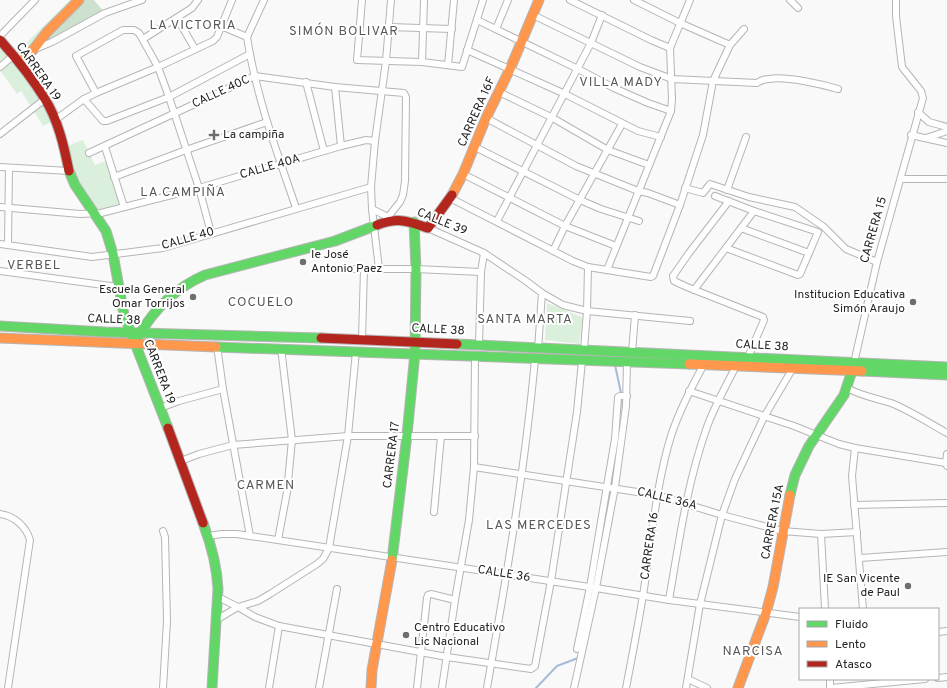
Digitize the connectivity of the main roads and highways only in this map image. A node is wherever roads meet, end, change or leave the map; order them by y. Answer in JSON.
{"nodes":[{"id":1,"x":79,"y":0,"type":"edge"},
{"id":2,"x":539,"y":0,"type":"edge"},
{"id":3,"x":0,"y":40,"type":"edge"},
{"id":4,"x":16,"y":58,"type":"junction"},
{"id":5,"x":414,"y":222,"type":"junction"},
{"id":6,"x":428,"y":228,"type":"joint"},
{"id":7,"x":0,"y":326,"type":"edge"},
{"id":8,"x":131,"y":332,"type":"junction"},
{"id":9,"x":140,"y":333,"type":"junction"},
{"id":10,"x":0,"y":338,"type":"edge"},
{"id":11,"x":416,"y":342,"type":"junction"},
{"id":12,"x":135,"y":344,"type":"junction"},
{"id":13,"x":415,"y":353,"type":"junction"},
{"id":14,"x":853,"y":367,"type":"junction"},
{"id":15,"x":947,"y":367,"type":"edge"},
{"id":16,"x":947,"y":375,"type":"edge"},
{"id":17,"x":212,"y":688,"type":"edge"},
{"id":18,"x":371,"y":688,"type":"edge"},
{"id":19,"x":738,"y":688,"type":"edge"}],
"edges":[{"from":1,"to":4,"type":"main road"},
{"from":2,"to":6,"type":"main road","name":"CARRERA 16F"},
{"from":3,"to":4,"type":"main road","name":"CARRERA 19"},
{"from":4,"to":8,"type":"main road","name":"CARRERA 19"},
{"from":5,"to":6,"type":"main road","name":"CALLE 39"},
{"from":5,"to":9,"type":"main road","name":"CALLE 39"},
{"from":5,"to":11,"type":"main road","name":"CARRERA 17"},
{"from":7,"to":8,"type":"main road","name":"CALLE 38"},
{"from":8,"to":9,"type":"main road","name":"CALLE 38"},
{"from":8,"to":12,"type":"main road","name":"CARRERA 19"},
{"from":9,"to":11,"type":"main road","name":"CALLE 38"},
{"from":9,"to":12,"type":"main road","name":"CALLE 39"},
{"from":10,"to":12,"type":"main road","name":"CALLE 38"},
{"from":11,"to":13,"type":"main road","name":"CARRERA 17"},
{"from":11,"to":14,"type":"main road","name":"CALLE 38"},
{"from":12,"to":13,"type":"main road","name":"CALLE 38"},
{"from":12,"to":17,"type":"main road","name":"CARRERA 19"},
{"from":13,"to":14,"type":"main road","name":"CALLE 38"},
{"from":13,"to":18,"type":"main road","name":"CARRERA 17"},
{"from":14,"to":15,"type":"main road","name":"CALLE 38"},
{"from":14,"to":16,"type":"main road","name":"CALLE 38"},
{"from":14,"to":19,"type":"main road","name":"CARRERA 15A"}]}
